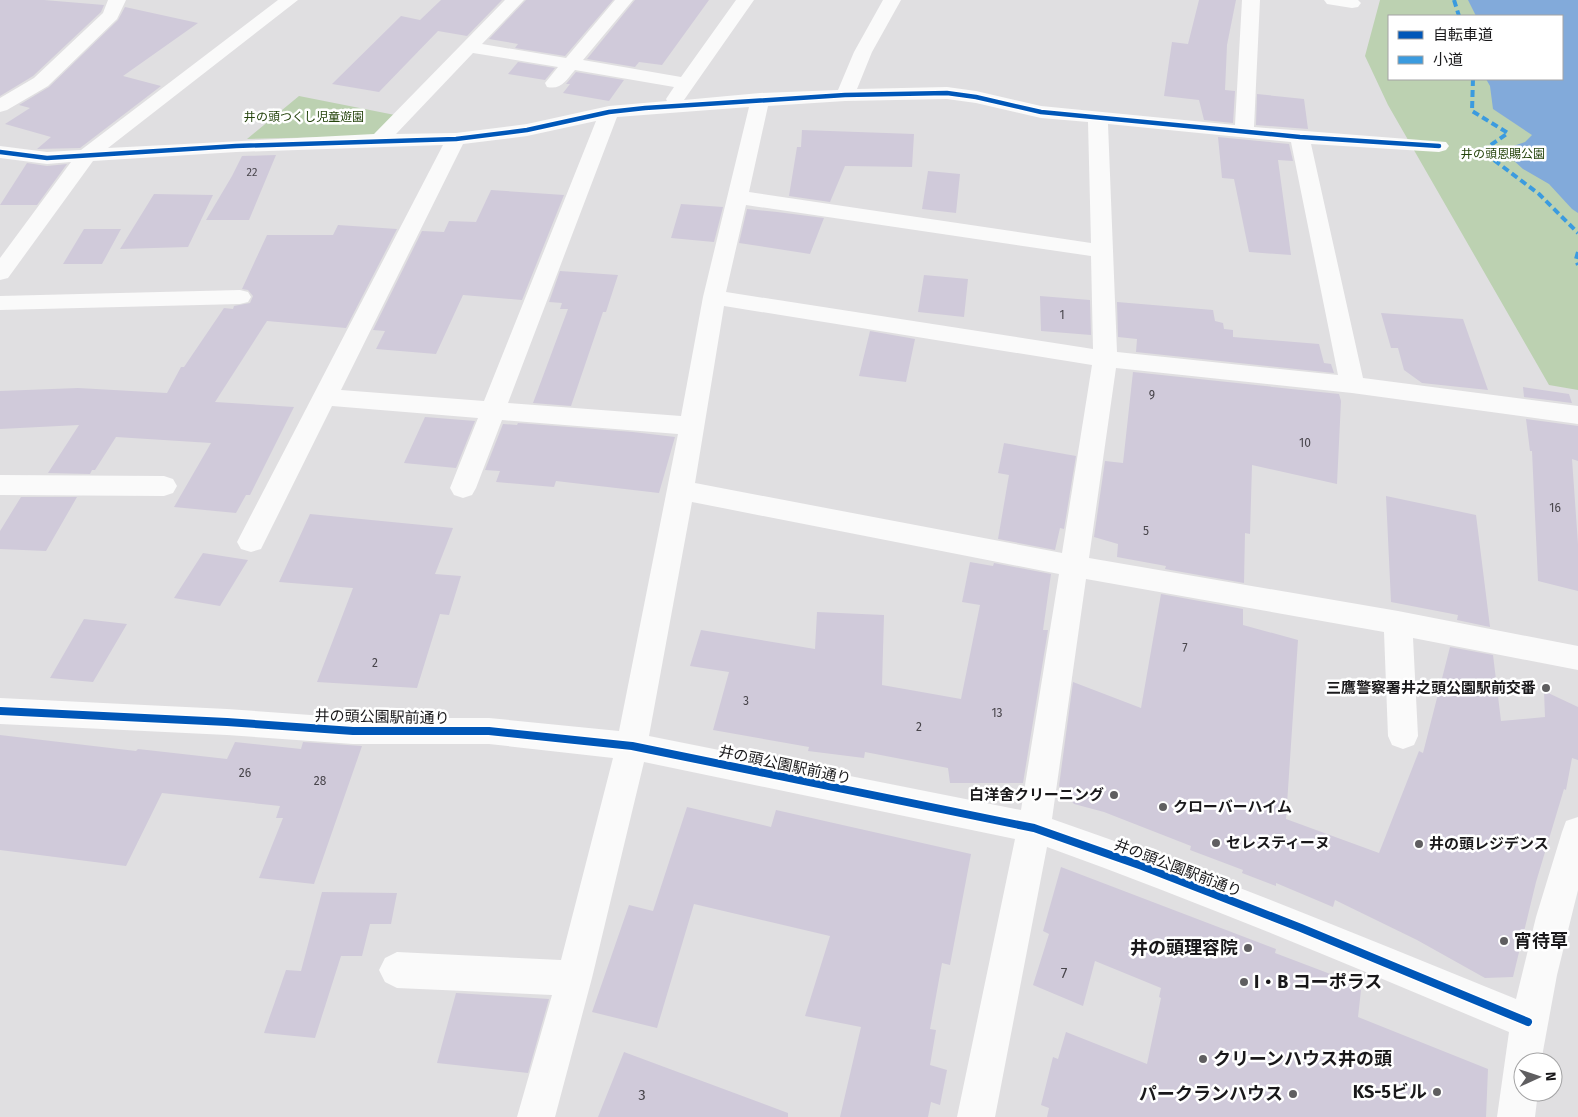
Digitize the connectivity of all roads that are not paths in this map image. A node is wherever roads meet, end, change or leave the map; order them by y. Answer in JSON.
{"nodes":[{"id":1,"x":117,"y":0,"type":"edge"},
{"id":2,"x":289,"y":0,"type":"edge"},
{"id":3,"x":515,"y":0,"type":"edge"},
{"id":4,"x":624,"y":0,"type":"edge"},
{"id":5,"x":745,"y":0,"type":"edge"},
{"id":6,"x":892,"y":0,"type":"edge"},
{"id":7,"x":1251,"y":0,"type":"edge"},
{"id":8,"x":1333,"y":0,"type":"edge"},
{"id":9,"x":1352,"y":3,"type":"dead end"},
{"id":10,"x":469,"y":47,"type":"junction"},
{"id":11,"x":571,"y":64,"type":"junction"},
{"id":12,"x":554,"y":83,"type":"dead end"},
{"id":13,"x":685,"y":83,"type":"junction"},
{"id":14,"x":845,"y":95,"type":"junction"},
{"id":15,"x":760,"y":100,"type":"junction"},
{"id":16,"x":0,"y":106,"type":"edge"},
{"id":17,"x":670,"y":107,"type":"junction"},
{"id":18,"x":609,"y":112,"type":"junction"},
{"id":19,"x":1098,"y":117,"type":"junction"},
{"id":20,"x":1244,"y":131,"type":"junction"},
{"id":21,"x":1300,"y":137,"type":"junction"},
{"id":22,"x":456,"y":139,"type":"junction"},
{"id":23,"x":379,"y":140,"type":"junction"},
{"id":24,"x":1439,"y":146,"type":"dead end"},
{"id":25,"x":0,"y":152,"type":"edge"},
{"id":26,"x":87,"y":155,"type":"junction"},
{"id":27,"x":737,"y":197,"type":"junction"},
{"id":28,"x":1103,"y":251,"type":"junction"},
{"id":29,"x":0,"y":273,"type":"edge"},
{"id":30,"x":240,"y":297,"type":"dead end"},
{"id":31,"x":714,"y":297,"type":"junction"},
{"id":32,"x":0,"y":303,"type":"edge"},
{"id":33,"x":1105,"y":359,"type":"junction"},
{"id":34,"x":1286,"y":378,"type":"junction"},
{"id":35,"x":1352,"y":385,"type":"junction"},
{"id":36,"x":324,"y":397,"type":"junction"},
{"id":37,"x":1331,"y":399,"type":"dead end"},
{"id":38,"x":493,"y":410,"type":"junction"},
{"id":39,"x":1578,"y":415,"type":"edge"},
{"id":40,"x":691,"y":426,"type":"junction"},
{"id":41,"x":1,"y":486,"type":"edge"},
{"id":42,"x":164,"y":486,"type":"dead end"},
{"id":43,"x":463,"y":488,"type":"dead end"},
{"id":44,"x":681,"y":490,"type":"junction"},
{"id":45,"x":250,"y":542,"type":"dead end"},
{"id":46,"x":1074,"y":566,"type":"junction"},
{"id":47,"x":1398,"y":623,"type":"junction"},
{"id":48,"x":1578,"y":658,"type":"edge"},
{"id":49,"x":0,"y":711,"type":"edge"},
{"id":50,"x":1403,"y":736,"type":"dead end"},
{"id":51,"x":632,"y":746,"type":"junction"},
{"id":52,"x":1034,"y":828,"type":"junction"},
{"id":53,"x":1578,"y":832,"type":"edge"},
{"id":54,"x":397,"y":970,"type":"dead end"},
{"id":55,"x":574,"y":978,"type":"junction"},
{"id":56,"x":1528,"y":1022,"type":"junction"},
{"id":57,"x":1524,"y":1052,"type":"edge"},
{"id":58,"x":1518,"y":1102,"type":"edge"},
{"id":59,"x":536,"y":1117,"type":"edge"},
{"id":60,"x":976,"y":1117,"type":"edge"},
{"id":61,"x":1516,"y":1117,"type":"edge"}],
"edges":[{"from":1,"to":16,"type":"street"},
{"from":2,"to":26,"type":"street"},
{"from":3,"to":10,"type":"street"},
{"from":4,"to":11,"type":"street"},
{"from":5,"to":13,"type":"street"},
{"from":6,"to":14,"type":"street"},
{"from":7,"to":20,"type":"street"},
{"from":8,"to":9,"type":"street"},
{"from":10,"to":11,"type":"street"},
{"from":10,"to":23,"type":"street"},
{"from":11,"to":12,"type":"street"},
{"from":11,"to":13,"type":"street"},
{"from":13,"to":17,"type":"street"},
{"from":14,"to":15,"type":"street"},
{"from":14,"to":19,"type":"street"},
{"from":15,"to":17,"type":"street"},
{"from":15,"to":27,"type":"street"},
{"from":17,"to":18,"type":"street"},
{"from":18,"to":22,"type":"street"},
{"from":18,"to":38,"type":"street"},
{"from":19,"to":20,"type":"street"},
{"from":19,"to":28,"type":"street"},
{"from":20,"to":21,"type":"street"},
{"from":21,"to":24,"type":"street"},
{"from":21,"to":35,"type":"street"},
{"from":22,"to":23,"type":"street"},
{"from":22,"to":36,"type":"street"},
{"from":23,"to":26,"type":"street"},
{"from":25,"to":26,"type":"street"},
{"from":26,"to":29,"type":"street"},
{"from":27,"to":28,"type":"street"},
{"from":27,"to":31,"type":"street"},
{"from":28,"to":33,"type":"street"},
{"from":30,"to":32,"type":"street"},
{"from":31,"to":33,"type":"street"},
{"from":31,"to":40,"type":"street"},
{"from":33,"to":34,"type":"street"},
{"from":33,"to":46,"type":"street"},
{"from":34,"to":35,"type":"street"},
{"from":34,"to":37,"type":"street"},
{"from":35,"to":39,"type":"street"},
{"from":36,"to":38,"type":"street"},
{"from":36,"to":45,"type":"street"},
{"from":38,"to":40,"type":"street"},
{"from":38,"to":43,"type":"street"},
{"from":40,"to":44,"type":"street"},
{"from":41,"to":42,"type":"street"},
{"from":44,"to":46,"type":"street"},
{"from":44,"to":51,"type":"street"},
{"from":46,"to":47,"type":"street"},
{"from":46,"to":52,"type":"street"},
{"from":47,"to":48,"type":"street"},
{"from":47,"to":50,"type":"street"},
{"from":49,"to":51,"type":"street","name":"井の頭公園駅前通り"},
{"from":51,"to":52,"type":"street","name":"井の頭公園駅前通り"},
{"from":51,"to":55,"type":"street"},
{"from":52,"to":56,"type":"street","name":"井の頭公園駅前通り"},
{"from":52,"to":60,"type":"street"},
{"from":53,"to":56,"type":"street"},
{"from":54,"to":55,"type":"street"},
{"from":55,"to":59,"type":"street"},
{"from":56,"to":57,"type":"street"},
{"from":58,"to":61,"type":"street"}]}
